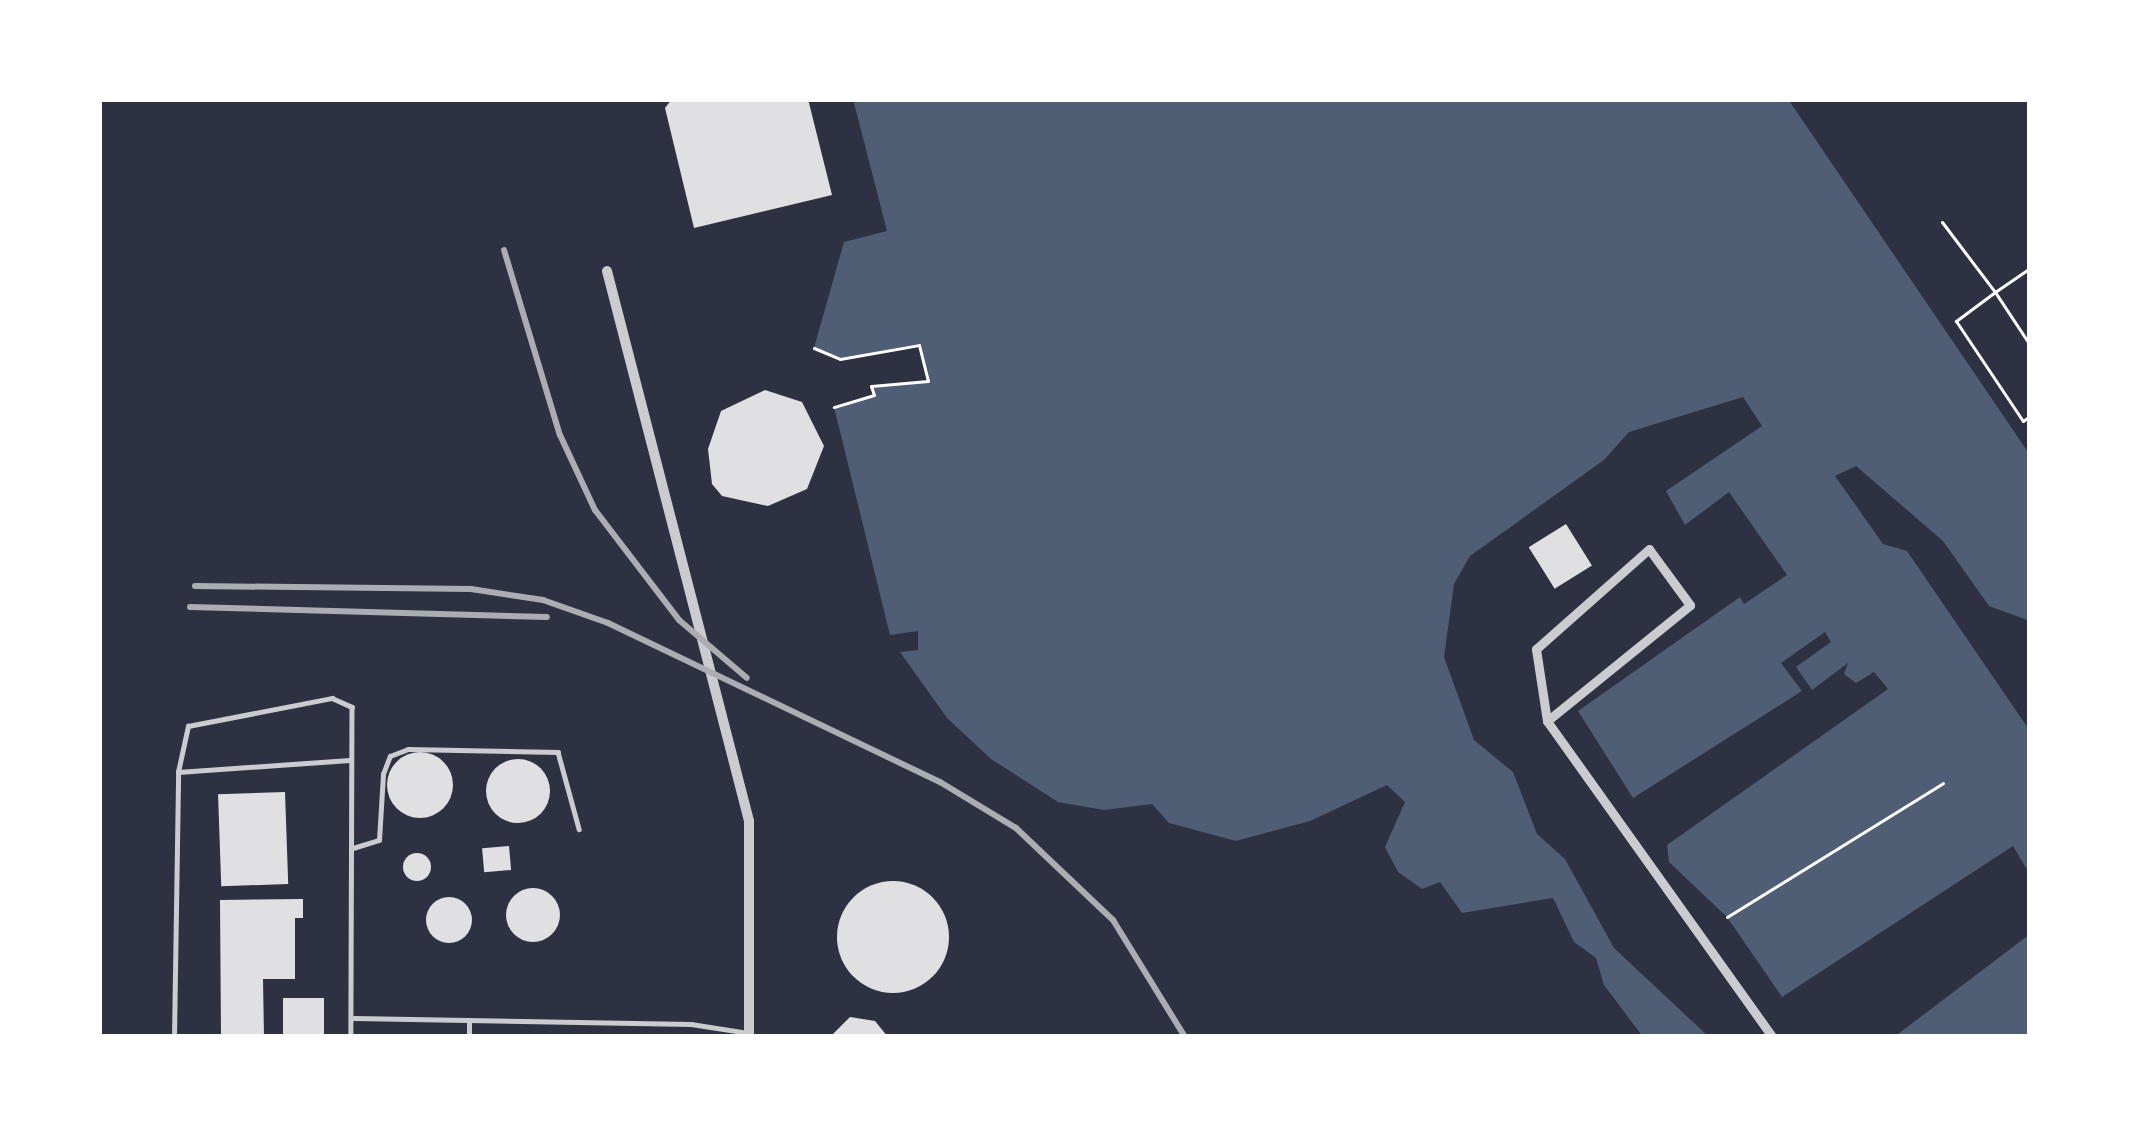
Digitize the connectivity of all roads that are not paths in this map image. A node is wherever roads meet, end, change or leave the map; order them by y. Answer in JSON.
{"nodes":[{"id":1,"x":607,"y":271,"type":"dead end"},
{"id":2,"x":1547,"y":721,"type":"junction"},
{"id":3,"x":350,"y":760,"type":"junction"},
{"id":4,"x":178,"y":772,"type":"junction"},
{"id":5,"x":578,"y":829,"type":"dead end"},
{"id":6,"x":353,"y":848,"type":"junction"},
{"id":7,"x":354,"y":1018,"type":"junction"},
{"id":8,"x":469,"y":1022,"type":"junction"},
{"id":9,"x":748,"y":1035,"type":"edge"},
{"id":10,"x":174,"y":1037,"type":"edge"},
{"id":11,"x":351,"y":1037,"type":"edge"},
{"id":12,"x":469,"y":1037,"type":"edge"},
{"id":13,"x":1772,"y":1037,"type":"edge"}],
"edges":[{"from":1,"to":9,"type":"street"},
{"from":2,"to":2,"type":"street"},
{"from":2,"to":13,"type":"street"},
{"from":3,"to":4,"type":"lane"},
{"from":3,"to":4,"type":"lane"},
{"from":3,"to":6,"type":"lane"},
{"from":4,"to":10,"type":"lane"},
{"from":5,"to":6,"type":"lane"},
{"from":6,"to":7,"type":"lane"},
{"from":7,"to":8,"type":"lane"},
{"from":7,"to":11,"type":"lane"},
{"from":8,"to":9,"type":"lane"},
{"from":8,"to":12,"type":"lane"}]}
